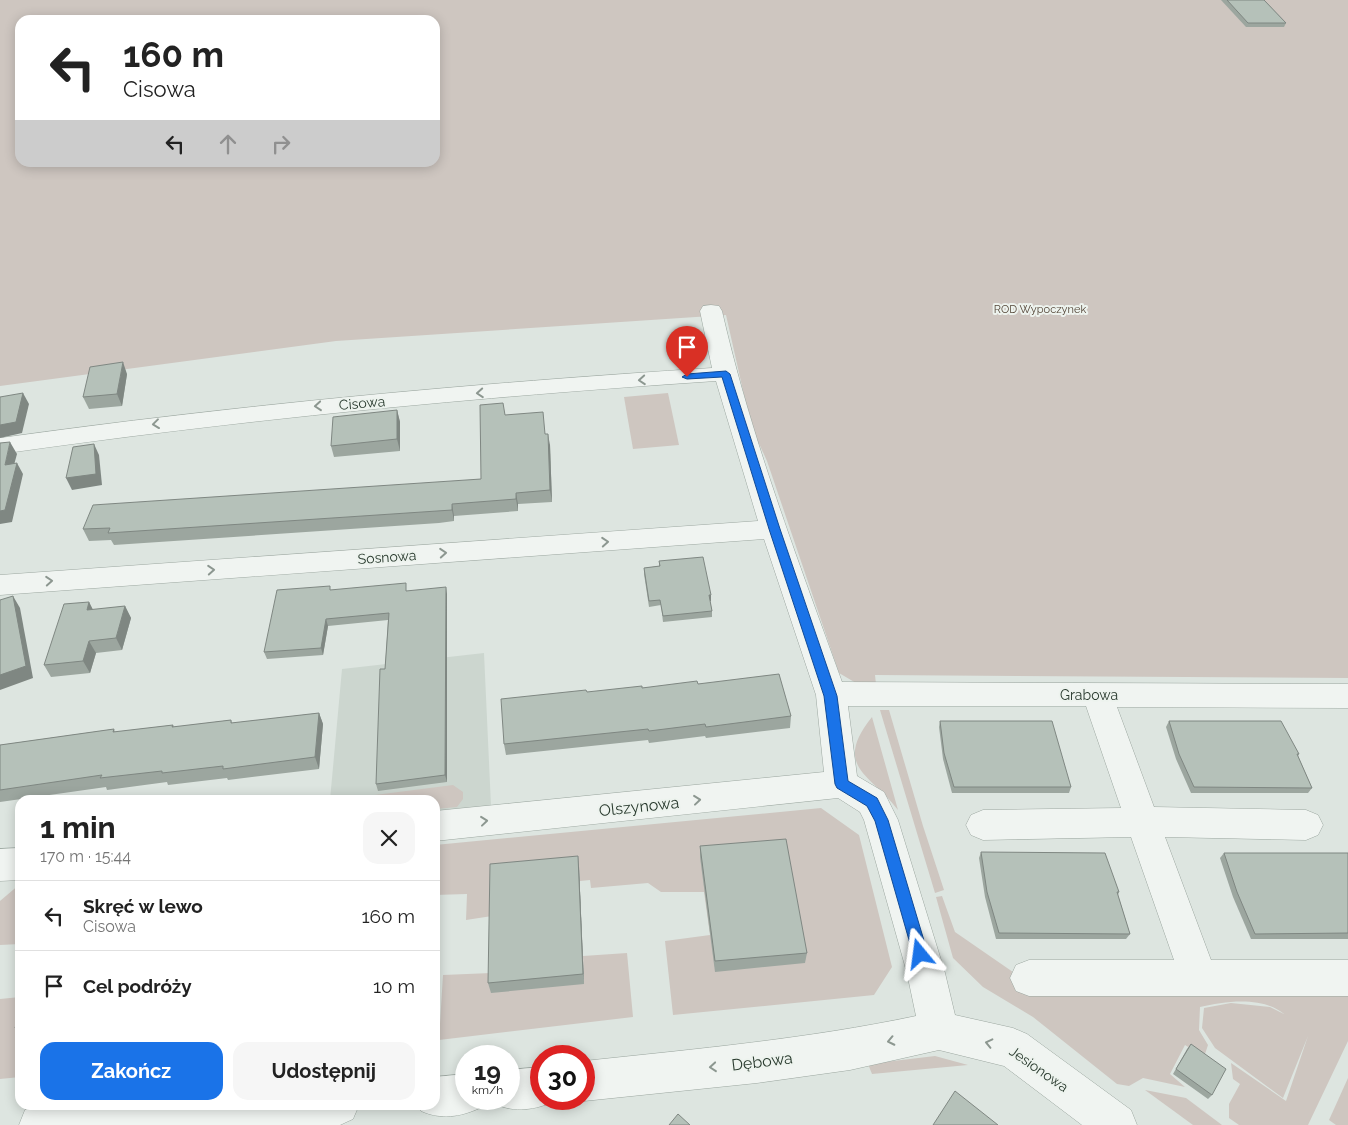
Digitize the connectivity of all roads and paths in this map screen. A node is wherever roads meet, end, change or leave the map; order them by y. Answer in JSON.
{"nodes":[{"id":1,"x":711,"y":311,"type":"dead end"},
{"id":2,"x":726,"y":374,"type":"junction"},
{"id":3,"x":0,"y":446,"type":"edge"},
{"id":4,"x":774,"y":529,"type":"junction"},
{"id":5,"x":0,"y":585,"type":"edge"},
{"id":6,"x":1098,"y":695,"type":"junction"},
{"id":7,"x":831,"y":696,"type":"junction"},
{"id":8,"x":1348,"y":696,"type":"edge"},
{"id":9,"x":842,"y":784,"type":"junction"},
{"id":10,"x":1144,"y":822,"type":"junction"},
{"id":11,"x":1306,"y":824,"type":"dead end"},
{"id":12,"x":440,"y":825,"type":"edge"},
{"id":13,"x":984,"y":825,"type":"dead end"},
{"id":14,"x":15,"y":864,"type":"edge"},
{"id":15,"x":0,"y":866,"type":"edge"},
{"id":16,"x":1200,"y":977,"type":"junction"},
{"id":17,"x":1029,"y":978,"type":"dead end"},
{"id":18,"x":1348,"y":978,"type":"edge"},
{"id":19,"x":939,"y":1031,"type":"junction"},
{"id":20,"x":595,"y":1081,"type":"edge"},
{"id":21,"x":455,"y":1095,"type":"edge"},
{"id":22,"x":440,"y":1097,"type":"edge"},
{"id":23,"x":280,"y":1110,"type":"edge"},
{"id":24,"x":40,"y":1125,"type":"edge"},
{"id":25,"x":1116,"y":1125,"type":"edge"}],
"edges":[{"from":1,"to":2,"type":"street"},
{"from":2,"to":3,"type":"street","name":"Cisowa","one_way":true},
{"from":2,"to":4,"type":"street"},
{"from":5,"to":4,"type":"street","name":"Sosnowa","one_way":true},
{"from":4,"to":7,"type":"street"},
{"from":6,"to":7,"type":"street","name":"Grabowa"},
{"from":6,"to":8,"type":"street","name":"Grabowa"},
{"from":6,"to":10,"type":"street"},
{"from":7,"to":9,"type":"street"},
{"from":12,"to":9,"type":"street","name":"Olszynowa","one_way":true},
{"from":9,"to":19,"type":"street"},
{"from":10,"to":11,"type":"street"},
{"from":10,"to":13,"type":"street"},
{"from":10,"to":16,"type":"street"},
{"from":14,"to":15,"type":"street"},
{"from":16,"to":17,"type":"street"},
{"from":16,"to":18,"type":"street"},
{"from":19,"to":20,"type":"street","name":"Dębowa","one_way":true},
{"from":25,"to":19,"type":"street","name":"Jesionowa","one_way":true},
{"from":21,"to":22,"type":"street"},
{"from":23,"to":24,"type":"street"}]}
